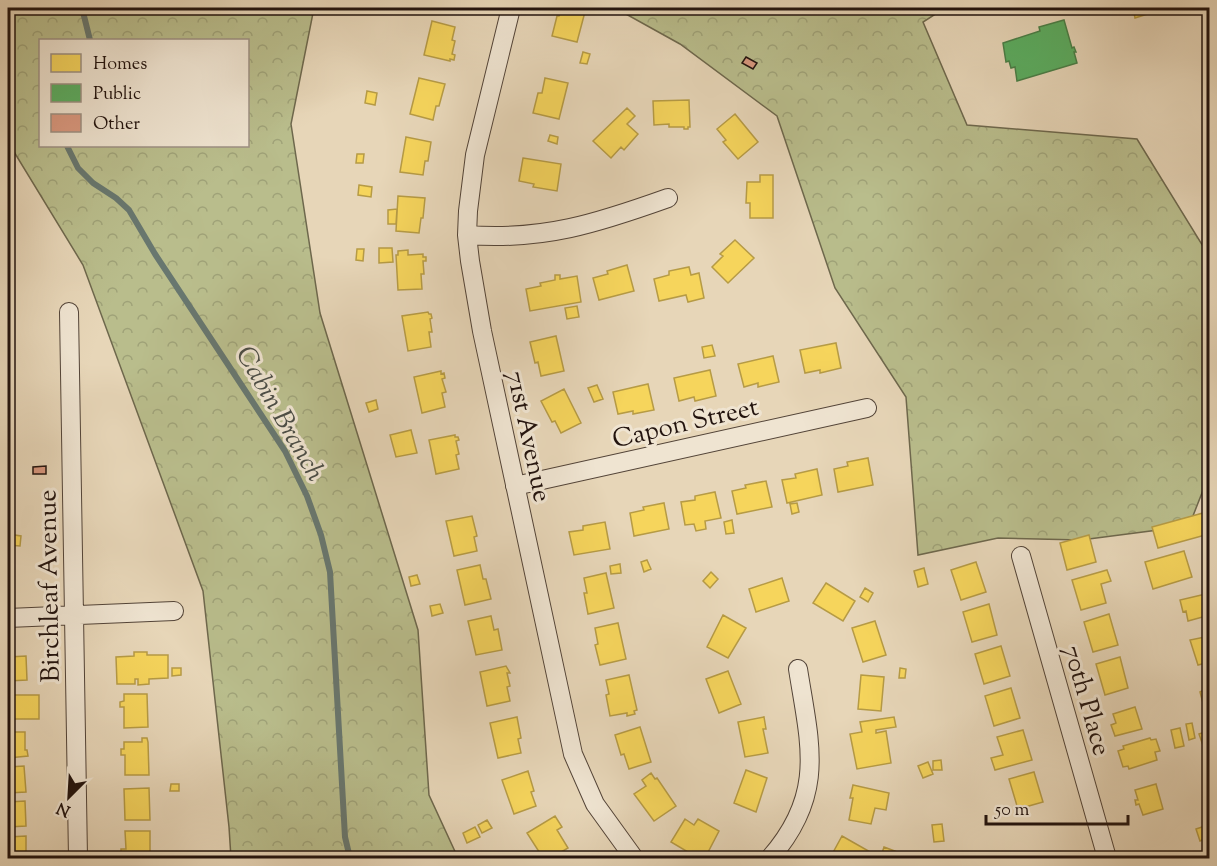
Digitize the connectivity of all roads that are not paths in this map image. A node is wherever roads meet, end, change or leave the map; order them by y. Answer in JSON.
{"nodes":[{"id":1,"x":511,"y":8,"type":"edge"},
{"id":2,"x":668,"y":198,"type":"dead end"},
{"id":3,"x":467,"y":235,"type":"junction"},
{"id":4,"x":69,"y":312,"type":"dead end"},
{"id":5,"x":867,"y":408,"type":"dead end"},
{"id":6,"x":515,"y":486,"type":"junction"},
{"id":7,"x":1021,"y":556,"type":"dead end"},
{"id":8,"x":174,"y":611,"type":"dead end"},
{"id":9,"x":74,"y":616,"type":"junction"},
{"id":10,"x":8,"y":618,"type":"edge"},
{"id":11,"x":798,"y":669,"type":"dead end"},
{"id":12,"x":78,"y":858,"type":"edge"},
{"id":13,"x":634,"y":858,"type":"edge"},
{"id":14,"x":770,"y":858,"type":"edge"},
{"id":15,"x":1107,"y":858,"type":"edge"}],
"edges":[{"from":1,"to":3,"type":"street","name":"71st Avenue"},
{"from":2,"to":3,"type":"street"},
{"from":3,"to":6,"type":"street","name":"71st Avenue"},
{"from":4,"to":9,"type":"street","name":"Birchleaf Avenue"},
{"from":5,"to":6,"type":"street","name":"Capon Street"},
{"from":6,"to":13,"type":"street","name":"71st Avenue"},
{"from":7,"to":15,"type":"street","name":"70th Place"},
{"from":8,"to":9,"type":"street"},
{"from":9,"to":10,"type":"street"},
{"from":9,"to":12,"type":"street","name":"Birchleaf Avenue"},
{"from":11,"to":14,"type":"street"}]}
